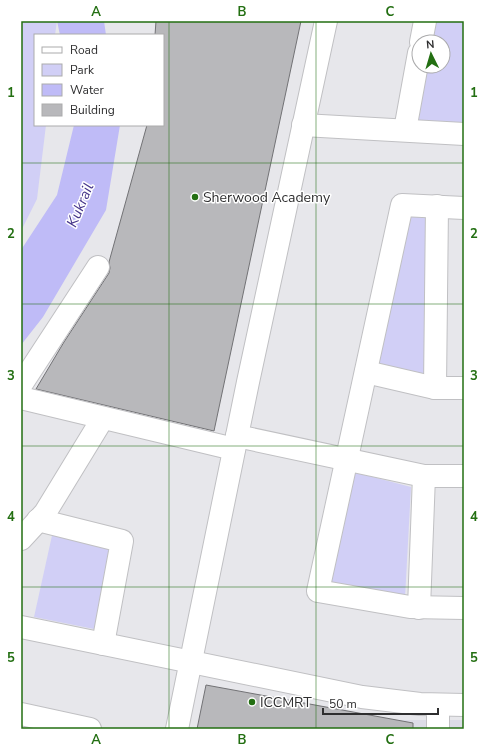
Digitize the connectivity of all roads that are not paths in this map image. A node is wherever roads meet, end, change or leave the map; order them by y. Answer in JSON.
{"nodes":[{"id":1,"x":326,"y":21,"type":"edge"},
{"id":2,"x":425,"y":21,"type":"edge"},
{"id":3,"x":423,"y":34,"type":"edge"},
{"id":4,"x":415,"y":74,"type":"edge"},
{"id":5,"x":303,"y":124,"type":"junction"},
{"id":6,"x":404,"y":130,"type":"junction"},
{"id":7,"x":464,"y":134,"type":"edge"},
{"id":8,"x":437,"y":206,"type":"junction"},
{"id":9,"x":464,"y":208,"type":"edge"},
{"id":10,"x":98,"y":267,"type":"dead end"},
{"id":11,"x":366,"y":372,"type":"junction"},
{"id":12,"x":21,"y":385,"type":"edge"},
{"id":13,"x":435,"y":388,"type":"junction"},
{"id":14,"x":464,"y":388,"type":"edge"},
{"id":15,"x":21,"y":398,"type":"edge"},
{"id":16,"x":103,"y":418,"type":"junction"},
{"id":17,"x":235,"y":442,"type":"junction"},
{"id":18,"x":347,"y":460,"type":"junction"},
{"id":19,"x":424,"y":476,"type":"junction"},
{"id":20,"x":464,"y":476,"type":"edge"},
{"id":21,"x":38,"y":520,"type":"junction"},
{"id":22,"x":21,"y":539,"type":"edge"},
{"id":23,"x":419,"y":608,"type":"junction"},
{"id":24,"x":464,"y":608,"type":"edge"},
{"id":25,"x":21,"y":627,"type":"edge"},
{"id":26,"x":103,"y":644,"type":"junction"},
{"id":27,"x":190,"y":662,"type":"junction"},
{"id":28,"x":438,"y":705,"type":"junction"},
{"id":29,"x":464,"y":705,"type":"edge"},
{"id":30,"x":21,"y":714,"type":"edge"},
{"id":31,"x":42,"y":724,"type":"edge"},
{"id":32,"x":90,"y":729,"type":"edge"},
{"id":33,"x":177,"y":729,"type":"edge"},
{"id":34,"x":438,"y":729,"type":"edge"}],
"edges":[{"from":1,"to":5,"type":"street"},
{"from":2,"to":3,"type":"street"},
{"from":4,"to":6,"type":"street"},
{"from":5,"to":6,"type":"street"},
{"from":5,"to":17,"type":"street"},
{"from":6,"to":7,"type":"street"},
{"from":8,"to":9,"type":"street"},
{"from":8,"to":11,"type":"street"},
{"from":8,"to":13,"type":"street"},
{"from":10,"to":12,"type":"street"},
{"from":11,"to":13,"type":"street"},
{"from":11,"to":18,"type":"street"},
{"from":13,"to":14,"type":"street"},
{"from":15,"to":16,"type":"street"},
{"from":16,"to":17,"type":"street"},
{"from":16,"to":21,"type":"street"},
{"from":17,"to":18,"type":"street"},
{"from":17,"to":27,"type":"street"},
{"from":18,"to":19,"type":"street"},
{"from":18,"to":23,"type":"street"},
{"from":19,"to":20,"type":"street"},
{"from":19,"to":23,"type":"street"},
{"from":21,"to":22,"type":"street"},
{"from":21,"to":26,"type":"street"},
{"from":23,"to":24,"type":"street"},
{"from":25,"to":26,"type":"street"},
{"from":26,"to":27,"type":"street"},
{"from":27,"to":28,"type":"street"},
{"from":27,"to":33,"type":"street"},
{"from":28,"to":29,"type":"street"},
{"from":28,"to":34,"type":"street"},
{"from":30,"to":31,"type":"street"},
{"from":31,"to":32,"type":"street"}]}
